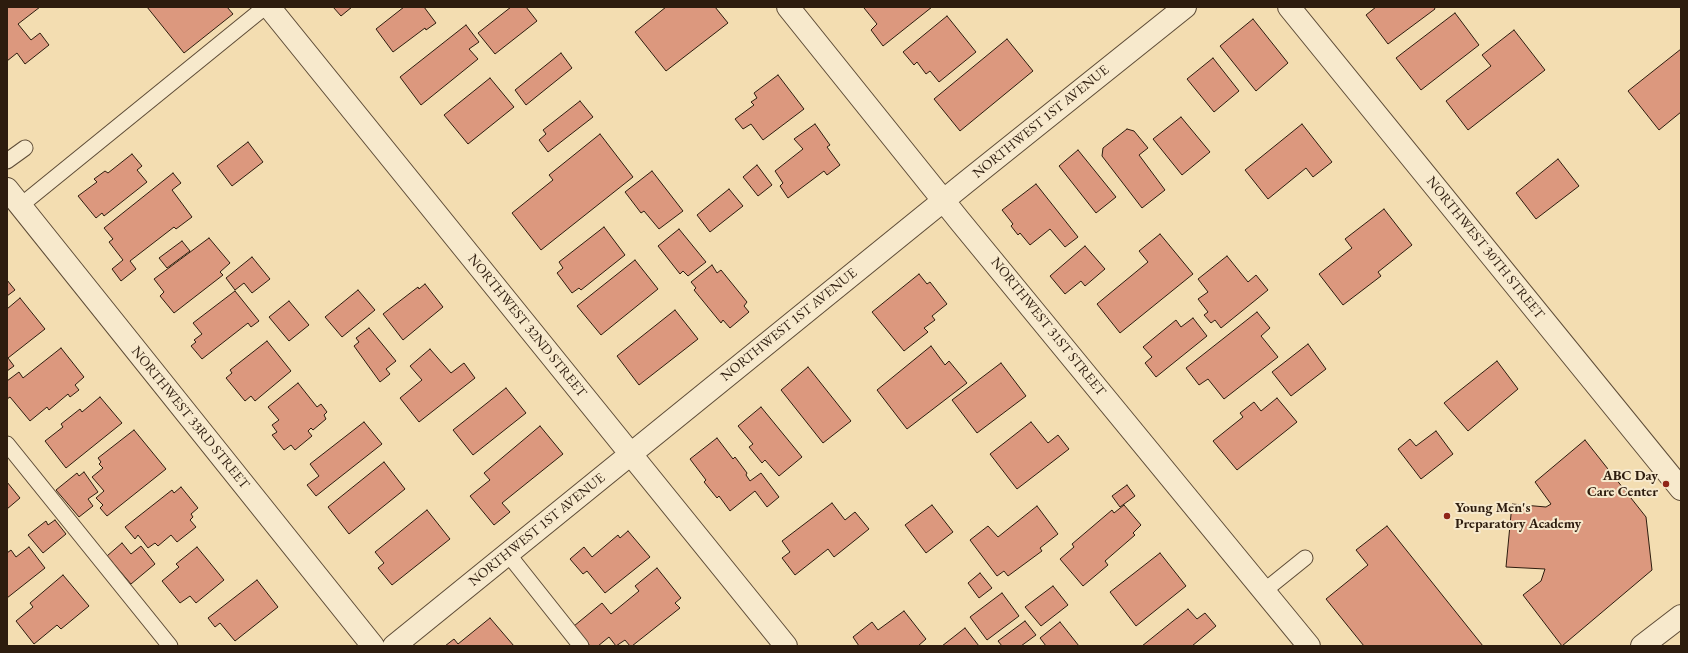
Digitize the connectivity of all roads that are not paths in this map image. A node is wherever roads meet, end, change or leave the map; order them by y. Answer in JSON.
{"nodes":[{"id":1,"x":265,"y":7,"type":"edge"},
{"id":2,"x":269,"y":7,"type":"edge"},
{"id":3,"x":788,"y":7,"type":"edge"},
{"id":4,"x":1185,"y":7,"type":"edge"},
{"id":5,"x":1289,"y":7,"type":"edge"},
{"id":6,"x":25,"y":148,"type":"dead end"},
{"id":7,"x":7,"y":161,"type":"edge"},
{"id":8,"x":14,"y":198,"type":"edge"},
{"id":9,"x":943,"y":200,"type":"junction"},
{"id":10,"x":7,"y":444,"type":"edge"},
{"id":11,"x":630,"y":454,"type":"junction"},
{"id":12,"x":1681,"y":489,"type":"edge"},
{"id":13,"x":508,"y":554,"type":"junction"},
{"id":14,"x":1305,"y":558,"type":"dead end"},
{"id":15,"x":1264,"y":591,"type":"junction"},
{"id":16,"x":1681,"y":616,"type":"edge"},
{"id":17,"x":170,"y":646,"type":"edge"},
{"id":18,"x":373,"y":646,"type":"edge"},
{"id":19,"x":394,"y":646,"type":"edge"},
{"id":20,"x":581,"y":646,"type":"edge"},
{"id":21,"x":786,"y":646,"type":"edge"},
{"id":22,"x":1309,"y":646,"type":"edge"},
{"id":23,"x":1642,"y":646,"type":"edge"}],
"edges":[{"from":1,"to":8,"type":"lane"},
{"from":2,"to":11,"type":"street","name":"NORTHWEST 32ND STREET"},
{"from":3,"to":9,"type":"street","name":"NORTHWEST 31ST STREET"},
{"from":4,"to":9,"type":"street","name":"NORTHWEST 1ST AVENUE"},
{"from":5,"to":12,"type":"street","name":"NORTHWEST 30TH STREET"},
{"from":6,"to":7,"type":"lane"},
{"from":8,"to":18,"type":"street","name":"NORTHWEST 33RD STREET"},
{"from":9,"to":11,"type":"street","name":"NORTHWEST 1ST AVENUE"},
{"from":9,"to":15,"type":"street","name":"NORTHWEST 31ST STREET"},
{"from":10,"to":17,"type":"lane"},
{"from":11,"to":13,"type":"street","name":"NORTHWEST 1ST AVENUE"},
{"from":11,"to":21,"type":"street","name":"NORTHWEST 32ND STREET"},
{"from":13,"to":19,"type":"street","name":"NORTHWEST 1ST AVENUE"},
{"from":13,"to":20,"type":"lane"},
{"from":14,"to":15,"type":"lane"},
{"from":15,"to":22,"type":"street","name":"NORTHWEST 31ST STREET"},
{"from":16,"to":23,"type":"street"}]}
